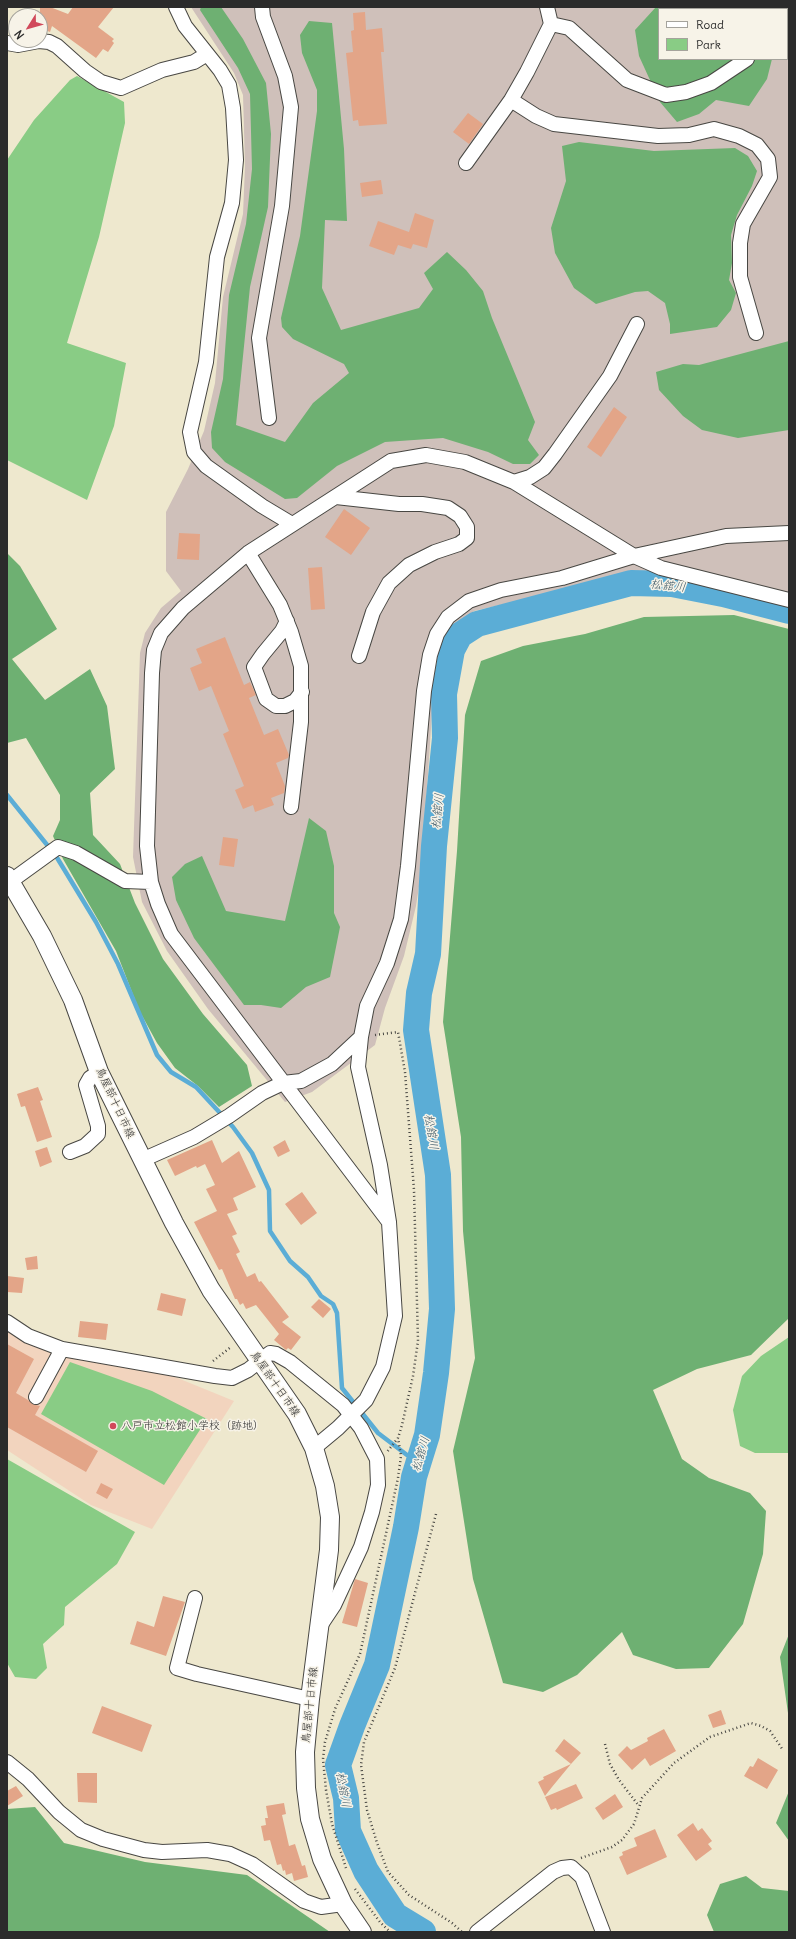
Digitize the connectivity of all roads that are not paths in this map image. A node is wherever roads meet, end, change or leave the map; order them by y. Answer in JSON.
{"nodes":[{"id":1,"x":176,"y":7,"type":"edge"},
{"id":2,"x":262,"y":7,"type":"edge"},
{"id":3,"x":547,"y":7,"type":"edge"},
{"id":4,"x":551,"y":24,"type":"junction"},
{"id":5,"x":7,"y":43,"type":"edge"},
{"id":6,"x":207,"y":54,"type":"junction"},
{"id":7,"x":746,"y":60,"type":"edge"},
{"id":8,"x":510,"y":100,"type":"junction"},
{"id":9,"x":466,"y":163,"type":"dead end"},
{"id":10,"x":636,"y":324,"type":"dead end"},
{"id":11,"x":756,"y":333,"type":"dead end"},
{"id":12,"x":269,"y":418,"type":"dead end"},
{"id":13,"x":514,"y":482,"type":"junction"},
{"id":14,"x":336,"y":497,"type":"junction"},
{"id":15,"x":292,"y":524,"type":"junction"},
{"id":16,"x":789,"y":533,"type":"edge"},
{"id":17,"x":248,"y":553,"type":"junction"},
{"id":18,"x":634,"y":556,"type":"junction"},
{"id":19,"x":789,"y":600,"type":"edge"},
{"id":20,"x":287,"y":621,"type":"junction"},
{"id":21,"x":360,"y":656,"type":"dead end"},
{"id":22,"x":302,"y":692,"type":"junction"},
{"id":23,"x":292,"y":807,"type":"dead end"},
{"id":24,"x":9,"y":879,"type":"edge"},
{"id":25,"x":151,"y":882,"type":"junction"},
{"id":26,"x":360,"y":1037,"type":"junction"},
{"id":27,"x":99,"y":1072,"type":"junction"},
{"id":28,"x":283,"y":1083,"type":"junction"},
{"id":29,"x":70,"y":1152,"type":"dead end"},
{"id":30,"x":142,"y":1160,"type":"junction"},
{"id":31,"x":389,"y":1222,"type":"junction"},
{"id":32,"x":7,"y":1322,"type":"edge"},
{"id":33,"x":62,"y":1349,"type":"junction"},
{"id":34,"x":259,"y":1361,"type":"junction"},
{"id":35,"x":36,"y":1397,"type":"dead end"},
{"id":36,"x":352,"y":1415,"type":"junction"},
{"id":37,"x":314,"y":1448,"type":"junction"},
{"id":38,"x":195,"y":1598,"type":"dead end"},
{"id":39,"x":318,"y":1628,"type":"junction"},
{"id":40,"x":310,"y":1700,"type":"junction"},
{"id":41,"x":7,"y":1762,"type":"edge"},
{"id":42,"x":343,"y":1904,"type":"junction"},
{"id":43,"x":362,"y":1932,"type":"edge"},
{"id":44,"x":477,"y":1932,"type":"edge"},
{"id":45,"x":602,"y":1932,"type":"edge"}],
"edges":[{"from":1,"to":6,"type":"street"},
{"from":2,"to":12,"type":"street"},
{"from":3,"to":4,"type":"street"},
{"from":4,"to":7,"type":"street"},
{"from":4,"to":8,"type":"street"},
{"from":5,"to":6,"type":"street"},
{"from":6,"to":15,"type":"street"},
{"from":8,"to":9,"type":"street"},
{"from":8,"to":11,"type":"street"},
{"from":10,"to":13,"type":"street"},
{"from":13,"to":14,"type":"street"},
{"from":13,"to":18,"type":"street"},
{"from":14,"to":15,"type":"street"},
{"from":14,"to":21,"type":"street"},
{"from":15,"to":17,"type":"street"},
{"from":16,"to":18,"type":"street"},
{"from":17,"to":20,"type":"street"},
{"from":17,"to":25,"type":"street"},
{"from":18,"to":19,"type":"street"},
{"from":18,"to":26,"type":"street"},
{"from":20,"to":22,"type":"street"},
{"from":20,"to":22,"type":"street"},
{"from":22,"to":23,"type":"street"},
{"from":24,"to":25,"type":"street"},
{"from":24,"to":27,"type":"main road","name":"鳥屋部十日市線"},
{"from":25,"to":28,"type":"street"},
{"from":26,"to":28,"type":"street"},
{"from":26,"to":31,"type":"street"},
{"from":27,"to":29,"type":"street"},
{"from":27,"to":30,"type":"main road","name":"鳥屋部十日市線"},
{"from":28,"to":30,"type":"street"},
{"from":28,"to":31,"type":"street"},
{"from":30,"to":34,"type":"main road","name":"鳥屋部十日市線"},
{"from":31,"to":36,"type":"street"},
{"from":32,"to":33,"type":"street"},
{"from":33,"to":34,"type":"street"},
{"from":33,"to":35,"type":"street"},
{"from":34,"to":36,"type":"street"},
{"from":34,"to":37,"type":"main road","name":"鳥屋部十日市線"},
{"from":36,"to":37,"type":"street"},
{"from":36,"to":39,"type":"street"},
{"from":37,"to":39,"type":"main road","name":"鳥屋部十日市線"},
{"from":38,"to":40,"type":"street"},
{"from":39,"to":40,"type":"main road","name":"鳥屋部十日市線"},
{"from":40,"to":42,"type":"main road","name":"鳥屋部十日市線"},
{"from":41,"to":42,"type":"street"},
{"from":42,"to":43,"type":"main road","name":"鳥屋部十日市線"},
{"from":44,"to":45,"type":"street"}]}
